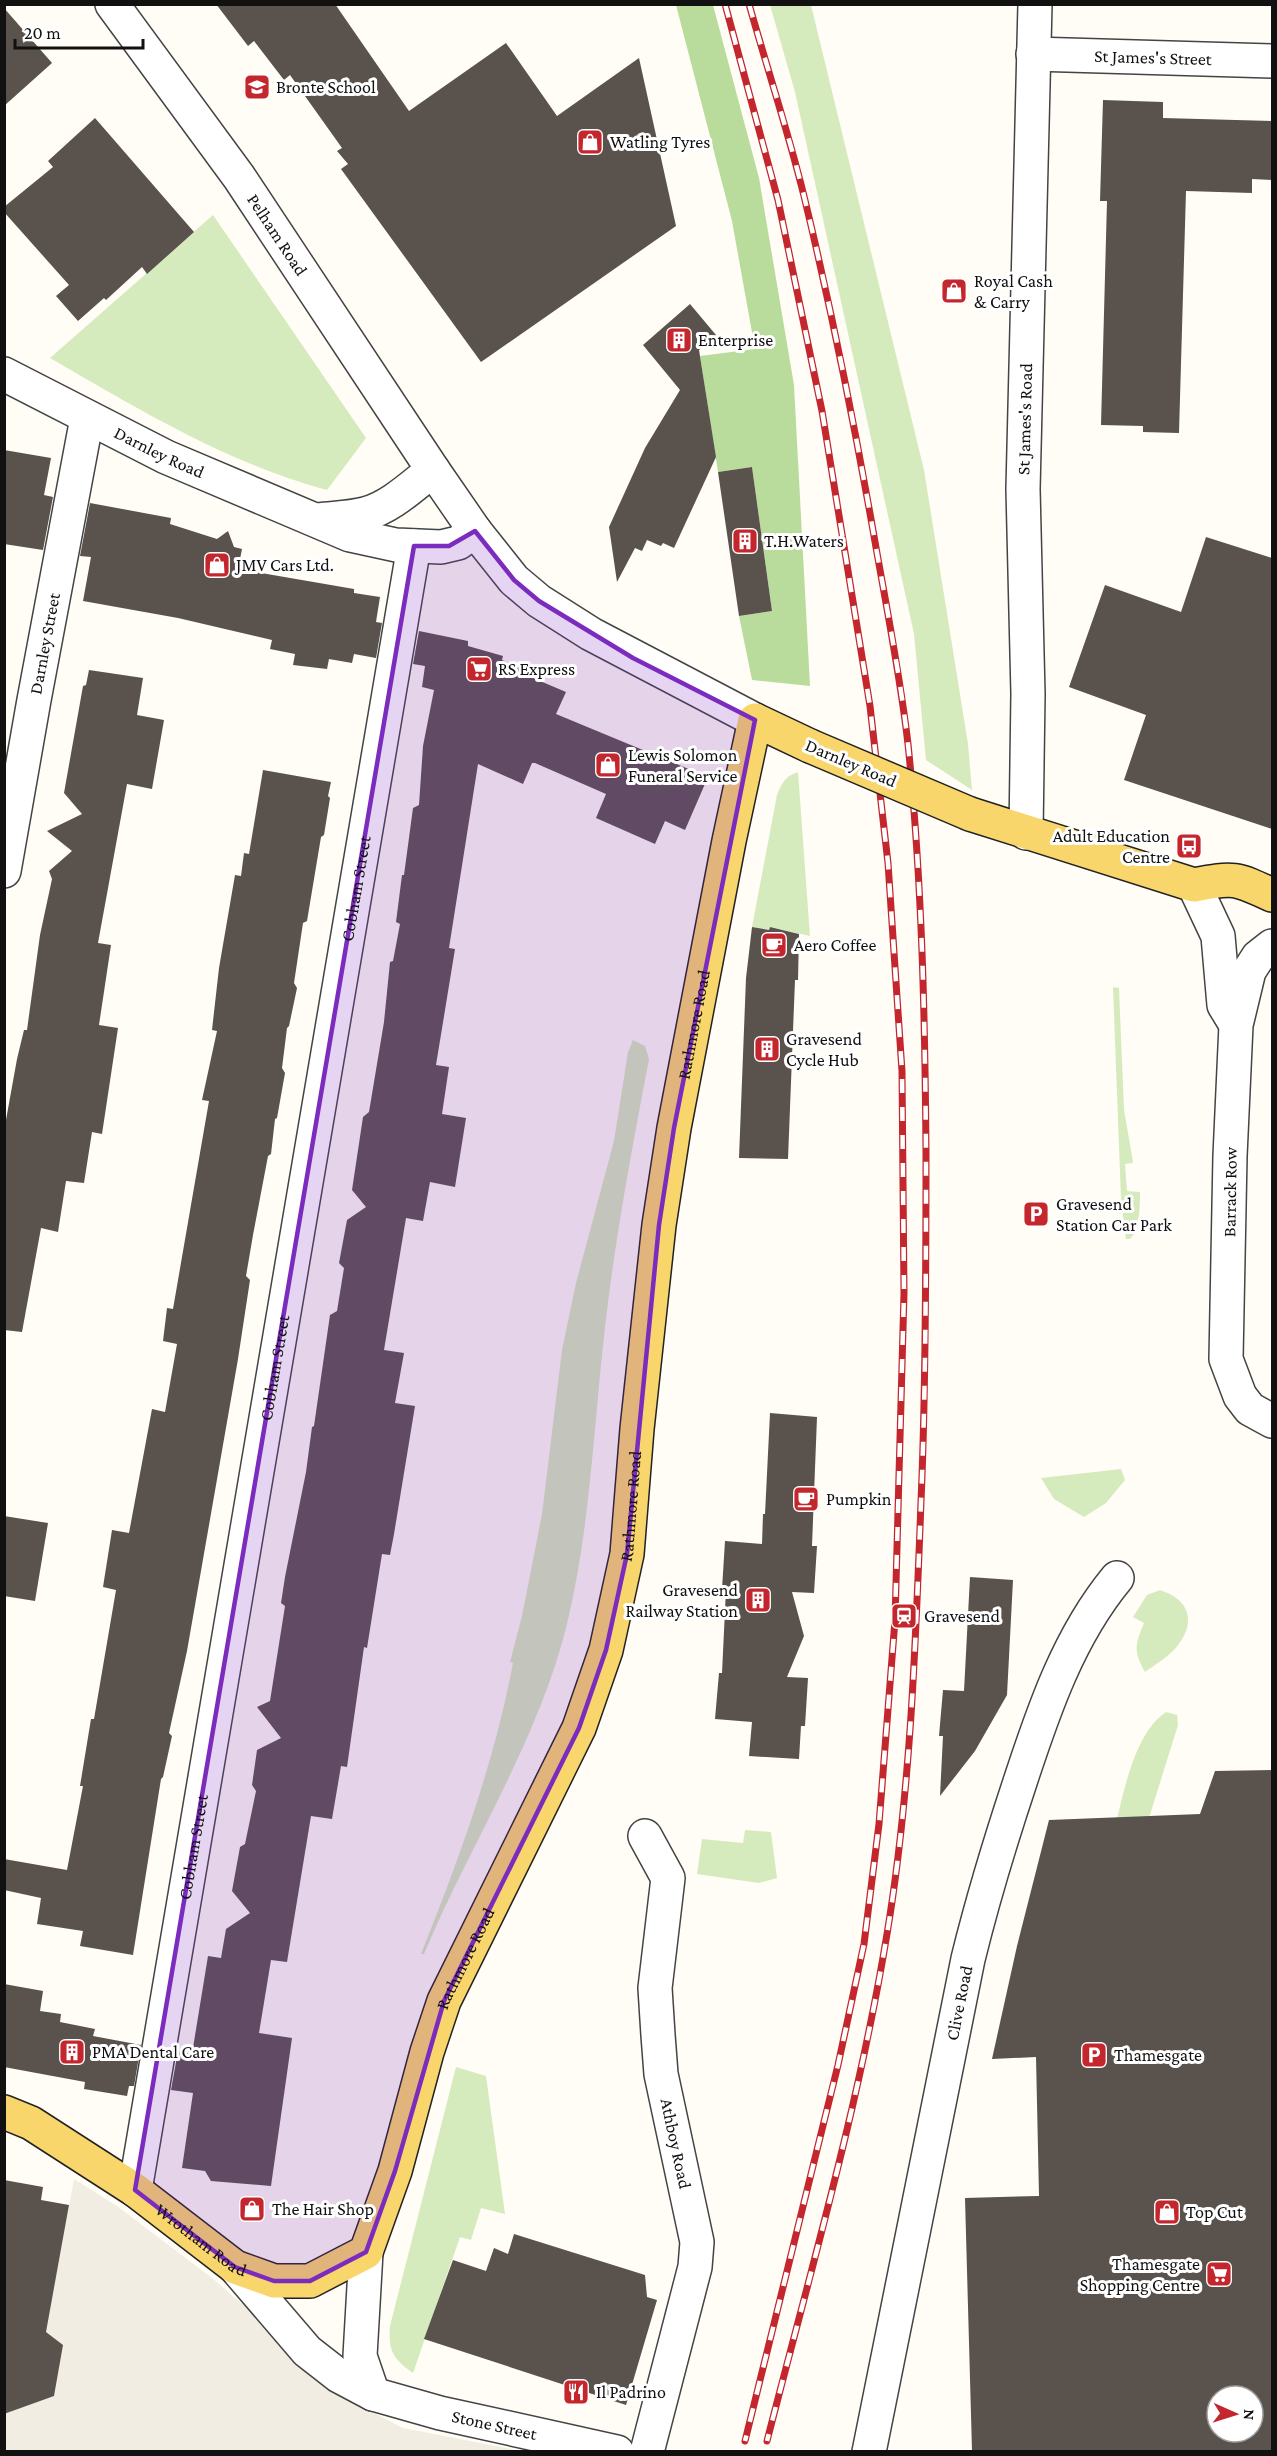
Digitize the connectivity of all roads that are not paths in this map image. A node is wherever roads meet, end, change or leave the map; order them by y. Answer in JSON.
{"nodes":[{"id":1,"x":112,"y":4,"type":"edge"},
{"id":2,"x":1035,"y":4,"type":"edge"},
{"id":3,"x":1033,"y":54,"type":"junction"},
{"id":4,"x":1272,"y":61,"type":"edge"},
{"id":5,"x":4,"y":374,"type":"edge"},
{"id":6,"x":87,"y":418,"type":"junction"},
{"id":7,"x":433,"y":470,"type":"junction"},
{"id":8,"x":318,"y":520,"type":"junction"},
{"id":9,"x":475,"y":531,"type":"junction"},
{"id":10,"x":414,"y":546,"type":"junction"},
{"id":11,"x":755,"y":720,"type":"junction"},
{"id":12,"x":1026,"y":833,"type":"junction"},
{"id":13,"x":4,"y":871,"type":"edge"},
{"id":14,"x":1194,"y":885,"type":"junction"},
{"id":15,"x":1272,"y":895,"type":"edge"},
{"id":16,"x":1272,"y":946,"type":"edge"},
{"id":17,"x":1236,"y":1025,"type":"junction"},
{"id":18,"x":1272,"y":1421,"type":"edge"},
{"id":19,"x":1117,"y":1578,"type":"dead end"},
{"id":20,"x":645,"y":1836,"type":"dead end"},
{"id":21,"x":4,"y":2112,"type":"edge"},
{"id":22,"x":135,"y":2190,"type":"junction"},
{"id":23,"x":366,"y":2252,"type":"junction"},
{"id":24,"x":235,"y":2267,"type":"junction"},
{"id":25,"x":373,"y":2394,"type":"junction"},
{"id":26,"x":617,"y":2451,"type":"edge"},
{"id":27,"x":648,"y":2451,"type":"edge"},
{"id":28,"x":869,"y":2451,"type":"edge"}],
"edges":[{"from":1,"to":7,"type":"street","name":"Pelham Road"},
{"from":2,"to":3,"type":"street","name":"St James's Road"},
{"from":3,"to":4,"type":"street","name":"St James's Street"},
{"from":3,"to":12,"type":"street","name":"St James's Road"},
{"from":5,"to":6,"type":"street","name":"Darnley Road"},
{"from":6,"to":8,"type":"street","name":"Darnley Road"},
{"from":6,"to":13,"type":"street","name":"Darnley Street"},
{"from":7,"to":8,"type":"street","name":"Darnley Road"},
{"from":7,"to":9,"type":"street","name":"Darnley Road"},
{"from":8,"to":10,"type":"street","name":"Darnley Road"},
{"from":9,"to":10,"type":"street","name":"Darnley Road"},
{"from":9,"to":11,"type":"street","name":"Darnley Road"},
{"from":10,"to":22,"type":"street","name":"Cobham Street"},
{"from":11,"to":12,"type":"main road","name":"Darnley Road","bridge":true},
{"from":11,"to":23,"type":"main road","name":"Rathmore Road"},
{"from":12,"to":14,"type":"main road","name":"Darnley Road"},
{"from":14,"to":15,"type":"main road","name":"Darnley Road"},
{"from":14,"to":17,"type":"street","name":"Barrack Row"},
{"from":16,"to":17,"type":"street","name":"Barrack Row"},
{"from":17,"to":18,"type":"street","name":"Barrack Row"},
{"from":19,"to":28,"type":"street","name":"Clive Road"},
{"from":20,"to":27,"type":"street","name":"Athboy Road"},
{"from":21,"to":22,"type":"main road","name":"Wrotham Road"},
{"from":22,"to":24,"type":"main road","name":"Wrotham Road"},
{"from":23,"to":24,"type":"main road"},
{"from":23,"to":25,"type":"street","name":"Rathmore Road"},
{"from":24,"to":25,"type":"street","name":"Wrotham Road"},
{"from":25,"to":26,"type":"street","name":"Stone Street"}]}
